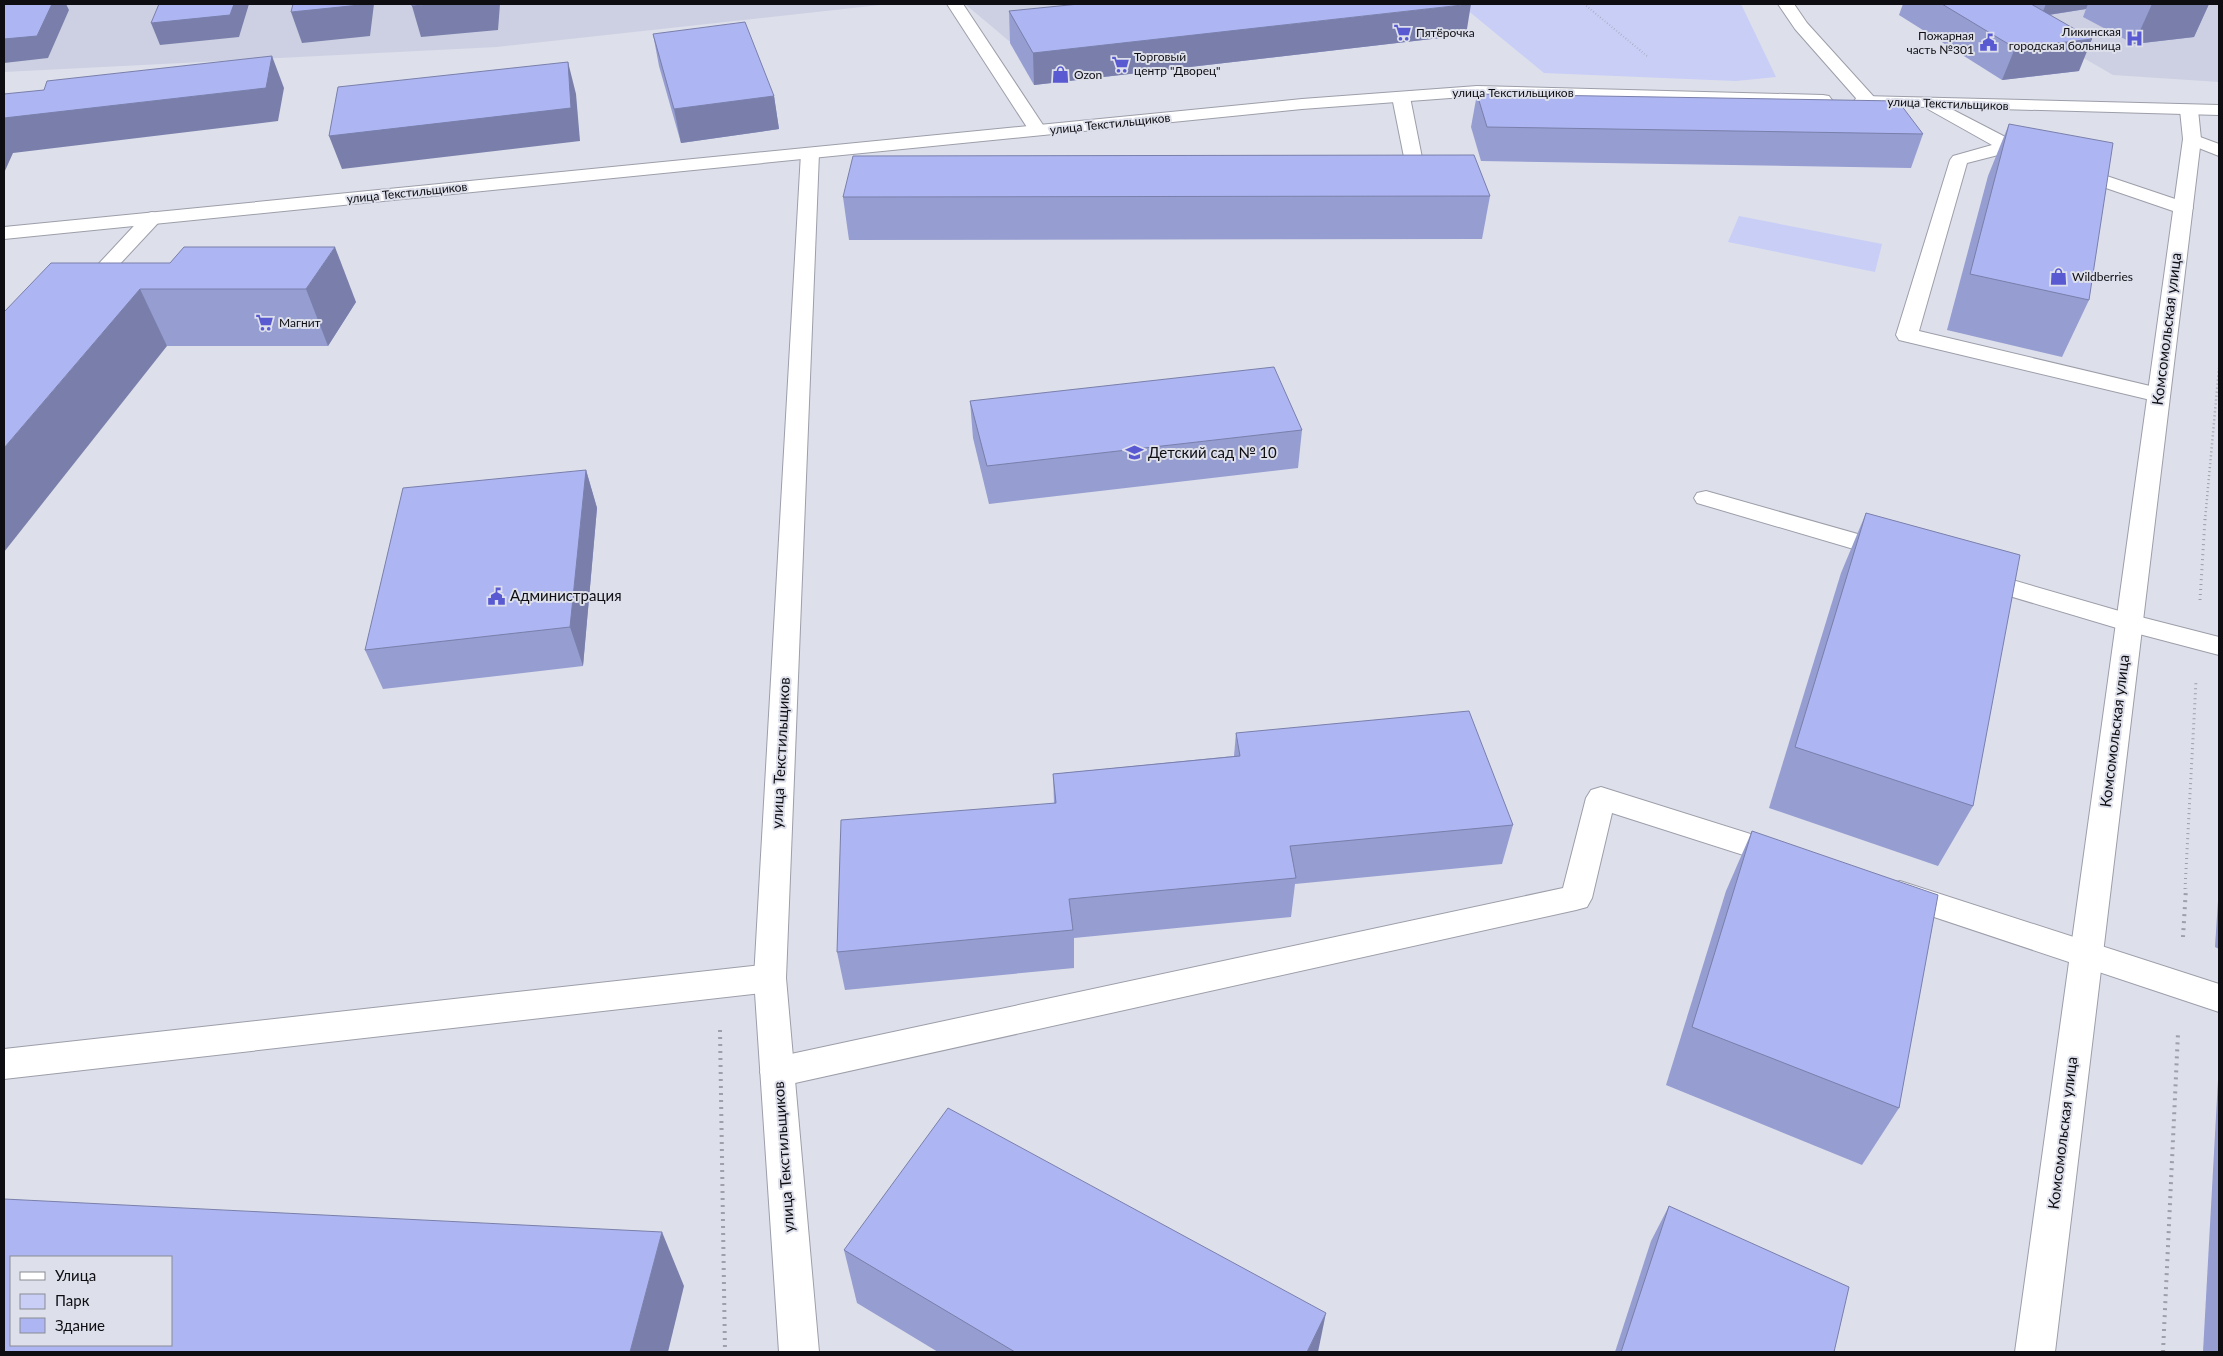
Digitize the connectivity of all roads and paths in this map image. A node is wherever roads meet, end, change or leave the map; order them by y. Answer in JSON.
{"nodes":[{"id":1,"x":955,"y":4,"type":"edge"},
{"id":2,"x":1584,"y":4,"type":"edge"},
{"id":3,"x":1786,"y":4,"type":"edge"},
{"id":4,"x":1652,"y":60,"type":"dead end"},
{"id":5,"x":1401,"y":96,"type":"junction"},
{"id":6,"x":1868,"y":101,"type":"junction"},
{"id":7,"x":1932,"y":104,"type":"junction"},
{"id":8,"x":2189,"y":110,"type":"junction"},
{"id":9,"x":2219,"y":110,"type":"edge"},
{"id":10,"x":1038,"y":131,"type":"junction"},
{"id":11,"x":2192,"y":139,"type":"junction"},
{"id":12,"x":2009,"y":146,"type":"junction"},
{"id":13,"x":2219,"y":151,"type":"edge"},
{"id":14,"x":810,"y":153,"type":"junction"},
{"id":15,"x":2034,"y":158,"type":"edge"},
{"id":16,"x":2053,"y":165,"type":"edge"},
{"id":17,"x":1388,"y":178,"type":"edge"},
{"id":18,"x":2183,"y":208,"type":"junction"},
{"id":19,"x":152,"y":218,"type":"junction"},
{"id":20,"x":4,"y":233,"type":"edge"},
{"id":21,"x":75,"y":302,"type":"edge"},
{"id":22,"x":2219,"y":368,"type":"edge"},
{"id":23,"x":2159,"y":395,"type":"junction"},
{"id":24,"x":1706,"y":498,"type":"dead end"},
{"id":25,"x":1913,"y":559,"type":"edge"},
{"id":26,"x":1960,"y":573,"type":"edge"},
{"id":27,"x":2129,"y":623,"type":"junction"},
{"id":28,"x":2209,"y":644,"type":"edge"},
{"id":29,"x":1811,"y":865,"type":"edge"},
{"id":30,"x":1877,"y":886,"type":"edge"},
{"id":31,"x":2087,"y":953,"type":"junction"},
{"id":32,"x":770,"y":978,"type":"junction"},
{"id":33,"x":720,"y":983,"type":"junction"},
{"id":34,"x":2181,"y":985,"type":"junction"},
{"id":35,"x":2219,"y":998,"type":"edge"},
{"id":36,"x":4,"y":1064,"type":"edge"},
{"id":37,"x":777,"y":1072,"type":"junction"},
{"id":38,"x":725,"y":1352,"type":"edge"},
{"id":39,"x":799,"y":1352,"type":"edge"},
{"id":40,"x":2035,"y":1352,"type":"edge"},
{"id":41,"x":2163,"y":1352,"type":"edge"}],
"edges":[{"from":1,"to":10,"type":"street"},
{"from":2,"to":4,"type":"path"},
{"from":3,"to":6,"type":"street"},
{"from":5,"to":6,"type":"street","name":"улица Текстильщиков"},
{"from":5,"to":10,"type":"street","name":"улица Текстильщиков"},
{"from":5,"to":17,"type":"street"},
{"from":6,"to":7,"type":"street","name":"улица Текстильщиков"},
{"from":7,"to":8,"type":"street","name":"улица Текстильщиков"},
{"from":7,"to":12,"type":"street"},
{"from":8,"to":9,"type":"street","name":"улица Текстильщиков"},
{"from":8,"to":11,"type":"street","name":"Комсомольская улица"},
{"from":10,"to":14,"type":"street","name":"улица Текстильщиков"},
{"from":11,"to":13,"type":"street"},
{"from":11,"to":18,"type":"street","name":"Комсомольская улица"},
{"from":12,"to":15,"type":"street"},
{"from":12,"to":23,"type":"street"},
{"from":14,"to":19,"type":"street","name":"улица Текстильщиков"},
{"from":14,"to":32,"type":"street","name":"улица Текстильщиков"},
{"from":16,"to":18,"type":"street"},
{"from":18,"to":23,"type":"street","name":"Комсомольская улица"},
{"from":19,"to":20,"type":"street","name":"улица Текстильщиков"},
{"from":19,"to":21,"type":"street"},
{"from":22,"to":28,"type":"path"},
{"from":23,"to":27,"type":"street","name":"Комсомольская улица"},
{"from":24,"to":25,"type":"street"},
{"from":26,"to":27,"type":"street"},
{"from":27,"to":28,"type":"street"},
{"from":27,"to":31,"type":"street","name":"Комсомольская улица"},
{"from":28,"to":34,"type":"path"},
{"from":29,"to":37,"type":"street"},
{"from":30,"to":31,"type":"street"},
{"from":31,"to":34,"type":"street"},
{"from":31,"to":40,"type":"street","name":"Комсомольская улица"},
{"from":32,"to":33,"type":"street"},
{"from":32,"to":37,"type":"street","name":"улица Текстильщиков"},
{"from":33,"to":36,"type":"street"},
{"from":33,"to":38,"type":"path"},
{"from":34,"to":35,"type":"street"},
{"from":34,"to":41,"type":"path"},
{"from":37,"to":39,"type":"street","name":"улица Текстильщиков"}]}
